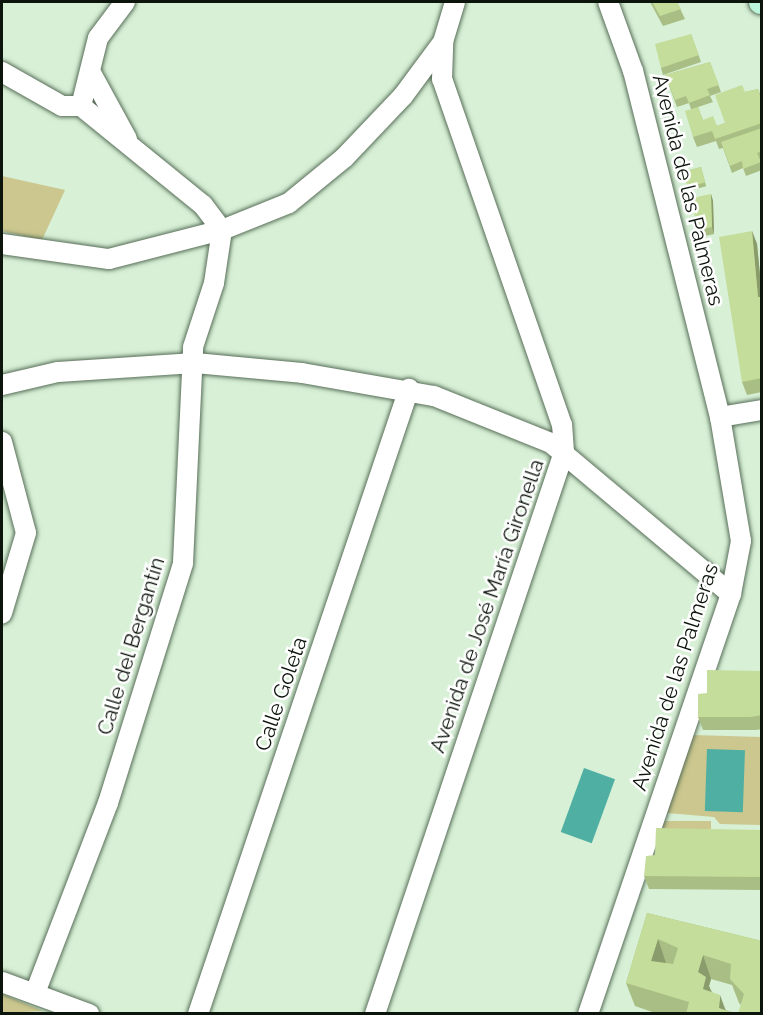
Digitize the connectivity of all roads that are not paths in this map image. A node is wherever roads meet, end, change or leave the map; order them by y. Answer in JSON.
{"nodes":[{"id":1,"x":125,"y":2,"type":"edge"},
{"id":2,"x":456,"y":2,"type":"edge"},
{"id":3,"x":608,"y":2,"type":"edge"},
{"id":4,"x":443,"y":42,"type":"junction"},
{"id":5,"x":2,"y":72,"type":"edge"},
{"id":6,"x":91,"y":73,"type":"junction"},
{"id":7,"x":81,"y":106,"type":"junction"},
{"id":8,"x":128,"y":140,"type":"junction"},
{"id":9,"x":222,"y":230,"type":"junction"},
{"id":10,"x":2,"y":244,"type":"edge"},
{"id":11,"x":195,"y":363,"type":"junction"},
{"id":12,"x":2,"y":385,"type":"edge"},
{"id":13,"x":410,"y":389,"type":"junction"},
{"id":14,"x":762,"y":410,"type":"edge"},
{"id":15,"x":720,"y":417,"type":"junction"},
{"id":16,"x":2,"y":442,"type":"edge"},
{"id":17,"x":564,"y":452,"type":"junction"},
{"id":18,"x":731,"y":594,"type":"junction"},
{"id":19,"x":2,"y":613,"type":"edge"},
{"id":20,"x":2,"y":982,"type":"edge"},
{"id":21,"x":35,"y":993,"type":"junction"},
{"id":22,"x":89,"y":1014,"type":"edge"},
{"id":23,"x":198,"y":1014,"type":"edge"},
{"id":24,"x":375,"y":1014,"type":"edge"},
{"id":25,"x":588,"y":1014,"type":"edge"}],
"edges":[{"from":1,"to":6,"type":"street"},
{"from":2,"to":4,"type":"street"},
{"from":3,"to":15,"type":"street","name":"Avenida de las Palmeras"},
{"from":4,"to":9,"type":"street"},
{"from":4,"to":17,"type":"street","name":"Avenida de José María Gironella"},
{"from":5,"to":7,"type":"street"},
{"from":6,"to":7,"type":"street"},
{"from":6,"to":8,"type":"street"},
{"from":7,"to":8,"type":"street"},
{"from":8,"to":9,"type":"street"},
{"from":9,"to":10,"type":"street"},
{"from":9,"to":11,"type":"street","name":"Calle del Bergantín"},
{"from":11,"to":12,"type":"street"},
{"from":11,"to":13,"type":"street"},
{"from":11,"to":21,"type":"street","name":"Calle del Bergantín"},
{"from":13,"to":17,"type":"street"},
{"from":13,"to":23,"type":"street","name":"Calle Goleta"},
{"from":14,"to":15,"type":"street"},
{"from":15,"to":18,"type":"street","name":"Avenida de las Palmeras"},
{"from":16,"to":19,"type":"street"},
{"from":17,"to":18,"type":"street"},
{"from":17,"to":24,"type":"street","name":"Avenida de José María Gironella"},
{"from":18,"to":25,"type":"street","name":"Avenida de las Palmeras"},
{"from":20,"to":21,"type":"street"},
{"from":21,"to":22,"type":"street"}]}
